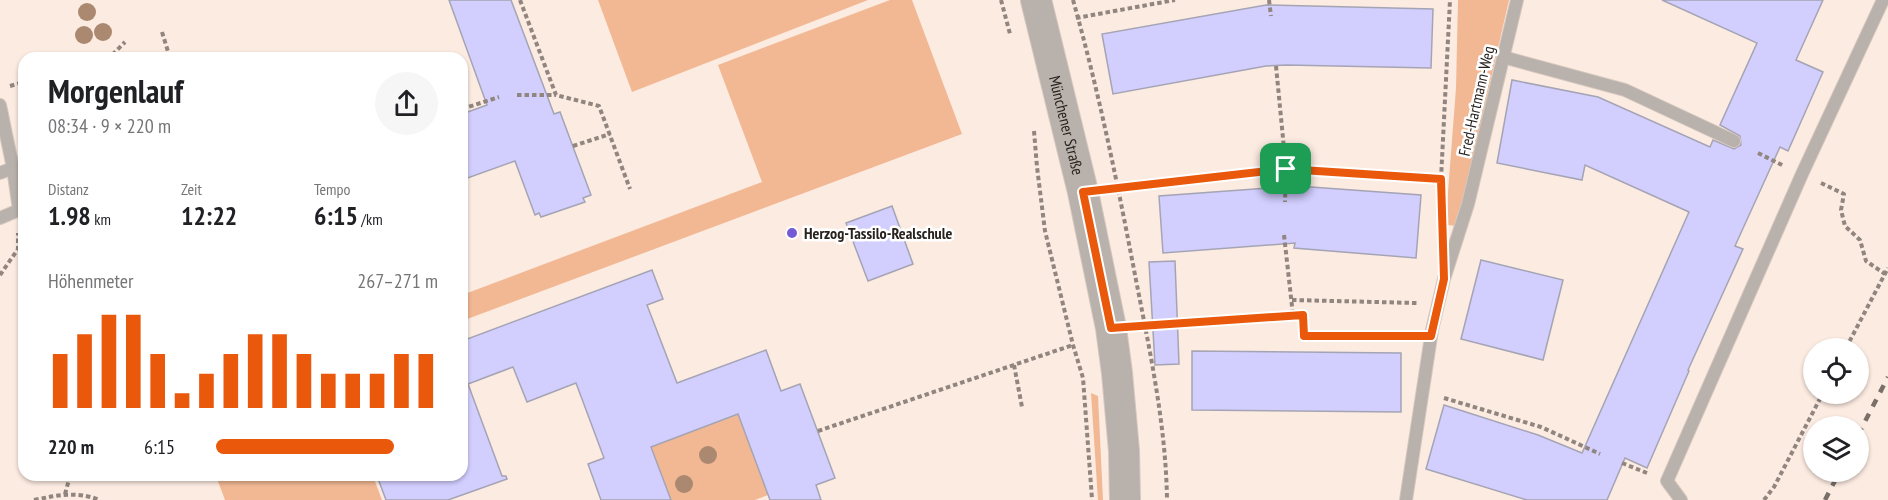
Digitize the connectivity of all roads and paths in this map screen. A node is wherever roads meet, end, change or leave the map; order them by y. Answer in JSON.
{"nodes":[{"id":1,"x":520,"y":0,"type":"edge"},
{"id":2,"x":1001,"y":0,"type":"edge"},
{"id":3,"x":1036,"y":0,"type":"edge"},
{"id":4,"x":1175,"y":0,"type":"edge"},
{"id":5,"x":1269,"y":0,"type":"edge"},
{"id":6,"x":1450,"y":0,"type":"edge"},
{"id":7,"x":1516,"y":0,"type":"edge"},
{"id":8,"x":1883,"y":0,"type":"edge"},
{"id":9,"x":1271,"y":16,"type":"dead end"},
{"id":10,"x":1044,"y":29,"type":"junction"},
{"id":11,"x":162,"y":32,"type":"dead end"},
{"id":12,"x":125,"y":42,"type":"dead end"},
{"id":13,"x":1013,"y":43,"type":"dead end"},
{"id":14,"x":115,"y":52,"type":"edge"},
{"id":15,"x":168,"y":52,"type":"edge"},
{"id":16,"x":1503,"y":57,"type":"junction"},
{"id":17,"x":1276,"y":66,"type":"dead end"},
{"id":18,"x":517,"y":95,"type":"dead end"},
{"id":19,"x":556,"y":95,"type":"junction"},
{"id":20,"x":499,"y":97,"type":"dead end"},
{"id":21,"x":0,"y":105,"type":"edge"},
{"id":22,"x":468,"y":107,"type":"edge"},
{"id":23,"x":1034,"y":128,"type":"dead end"},
{"id":24,"x":610,"y":134,"type":"junction"},
{"id":25,"x":1734,"y":141,"type":"dead end"},
{"id":26,"x":573,"y":146,"type":"dead end"},
{"id":27,"x":1758,"y":153,"type":"dead end"},
{"id":28,"x":13,"y":168,"type":"junction"},
{"id":29,"x":1286,"y":169,"type":"junction"},
{"id":30,"x":0,"y":172,"type":"edge"},
{"id":31,"x":1802,"y":174,"type":"junction"},
{"id":32,"x":1441,"y":179,"type":"junction"},
{"id":33,"x":630,"y":189,"type":"dead end"},
{"id":34,"x":1083,"y":192,"type":"junction"},
{"id":35,"x":1844,"y":194,"type":"dead end"},
{"id":36,"x":1285,"y":202,"type":"dead end"},
{"id":37,"x":18,"y":203,"type":"edge"},
{"id":38,"x":18,"y":210,"type":"edge"},
{"id":39,"x":1442,"y":212,"type":"dead end"},
{"id":40,"x":0,"y":218,"type":"edge"},
{"id":41,"x":1284,"y":235,"type":"dead end"},
{"id":42,"x":18,"y":249,"type":"edge"},
{"id":43,"x":1888,"y":268,"type":"edge"},
{"id":44,"x":0,"y":274,"type":"edge"},
{"id":45,"x":1885,"y":274,"type":"junction"},
{"id":46,"x":1292,"y":300,"type":"junction"},
{"id":47,"x":1438,"y":303,"type":"junction"},
{"id":48,"x":1293,"y":315,"type":"junction"},
{"id":49,"x":1111,"y":328,"type":"junction"},
{"id":50,"x":1431,"y":336,"type":"junction"},
{"id":51,"x":1851,"y":338,"type":"edge"},
{"id":52,"x":1073,"y":345,"type":"junction"},
{"id":53,"x":1014,"y":365,"type":"junction"},
{"id":54,"x":1423,"y":392,"type":"junction"},
{"id":55,"x":1817,"y":404,"type":"edge"},
{"id":56,"x":1022,"y":407,"type":"dead end"},
{"id":57,"x":818,"y":431,"type":"dead end"},
{"id":58,"x":1600,"y":454,"type":"dead end"},
{"id":59,"x":69,"y":481,"type":"edge"},
{"id":60,"x":1774,"y":488,"type":"junction"},
{"id":61,"x":65,"y":494,"type":"junction"},
{"id":62,"x":34,"y":500,"type":"edge"},
{"id":63,"x":100,"y":500,"type":"edge"},
{"id":64,"x":1092,"y":500,"type":"edge"},
{"id":65,"x":1125,"y":500,"type":"edge"},
{"id":66,"x":1406,"y":500,"type":"edge"},
{"id":67,"x":1681,"y":500,"type":"edge"},
{"id":68,"x":1764,"y":500,"type":"edge"},
{"id":69,"x":1770,"y":500,"type":"edge"}],
"edges":[{"from":1,"to":19,"type":"path"},
{"from":2,"to":13,"type":"path"},
{"from":3,"to":10,"type":"street","name":"Münchener Straße"},
{"from":4,"to":10,"type":"path"},
{"from":5,"to":9,"type":"path"},
{"from":6,"to":32,"type":"path","name":"Fred-Hartmann-Weg"},
{"from":7,"to":16,"type":"lane","name":"Fred-Hartmann-Weg"},
{"from":8,"to":31,"type":"lane"},
{"from":10,"to":34,"type":"street","name":"Münchener Straße"},
{"from":11,"to":15,"type":"path"},
{"from":12,"to":14,"type":"path"},
{"from":16,"to":25,"type":"lane"},
{"from":16,"to":47,"type":"lane","name":"Fred-Hartmann-Weg"},
{"from":17,"to":29,"type":"path"},
{"from":18,"to":19,"type":"path"},
{"from":19,"to":24,"type":"path"},
{"from":20,"to":22,"type":"path"},
{"from":21,"to":28,"type":"lane"},
{"from":23,"to":52,"type":"path"},
{"from":24,"to":26,"type":"path"},
{"from":24,"to":33,"type":"path"},
{"from":27,"to":31,"type":"path"},
{"from":28,"to":30,"type":"lane"},
{"from":28,"to":37,"type":"lane"},
{"from":29,"to":32,"type":"path"},
{"from":29,"to":34,"type":"path"},
{"from":29,"to":36,"type":"path"},
{"from":31,"to":67,"type":"lane"},
{"from":32,"to":39,"type":"path","name":"Fred-Hartmann-Weg"},
{"from":34,"to":49,"type":"street","name":"Münchener Straße"},
{"from":35,"to":45,"type":"path"},
{"from":38,"to":40,"type":"lane"},
{"from":41,"to":46,"type":"path"},
{"from":42,"to":44,"type":"path"},
{"from":43,"to":45,"type":"path"},
{"from":45,"to":51,"type":"path"},
{"from":46,"to":47,"type":"path"},
{"from":46,"to":48,"type":"path"},
{"from":47,"to":50,"type":"lane","name":"Fred-Hartmann-Weg"},
{"from":48,"to":49,"type":"path"},
{"from":48,"to":50,"type":"path"},
{"from":49,"to":65,"type":"street","name":"Münchener Straße"},
{"from":50,"to":54,"type":"lane","name":"Fred-Hartmann-Weg"},
{"from":52,"to":53,"type":"path"},
{"from":52,"to":64,"type":"path"},
{"from":53,"to":56,"type":"path"},
{"from":53,"to":57,"type":"path"},
{"from":54,"to":58,"type":"path"},
{"from":54,"to":66,"type":"lane","name":"Fred-Hartmann-Weg"},
{"from":55,"to":60,"type":"path"},
{"from":59,"to":61,"type":"path"},
{"from":60,"to":68,"type":"path"},
{"from":60,"to":69,"type":"path"},
{"from":61,"to":62,"type":"path"},
{"from":61,"to":63,"type":"path"}]}
